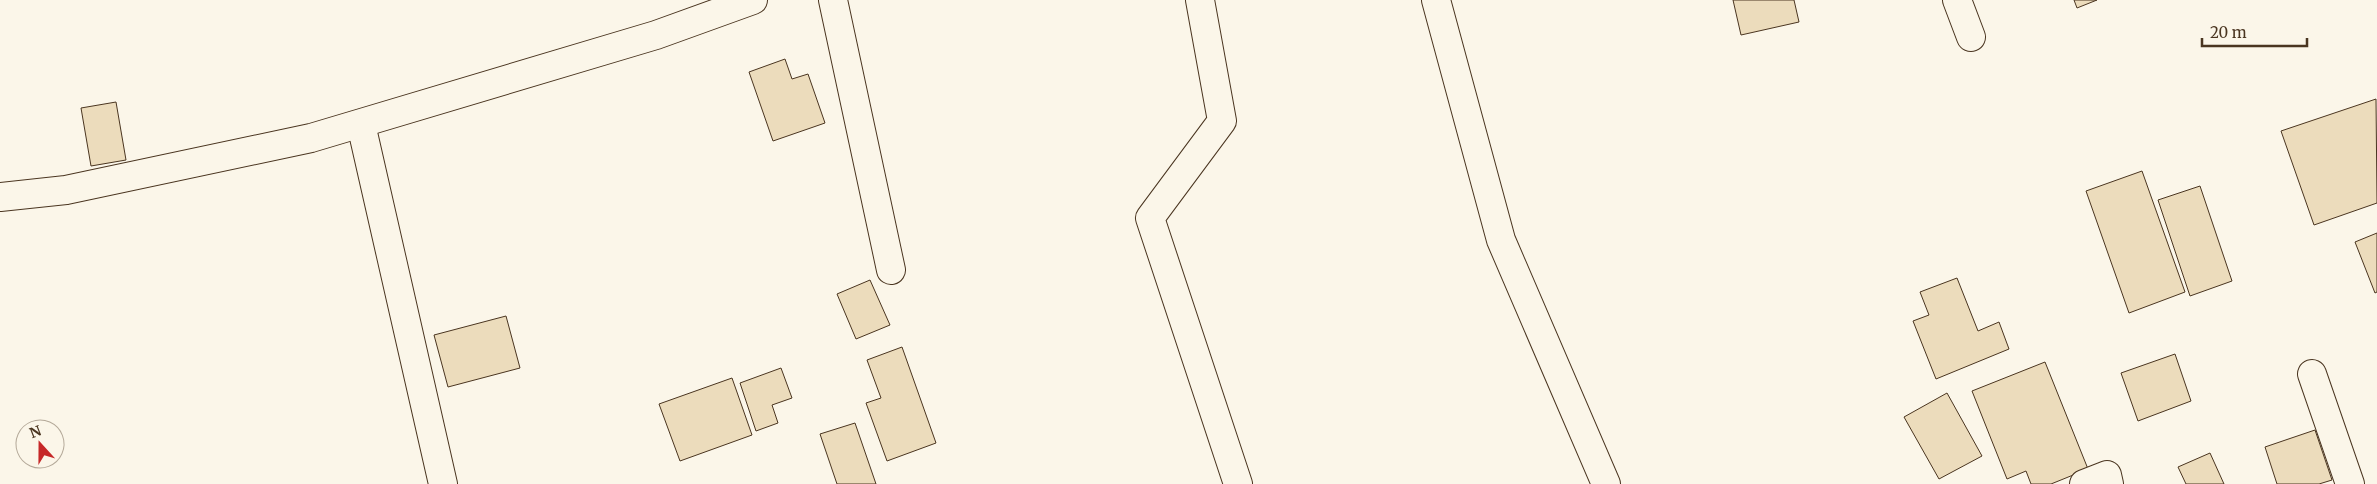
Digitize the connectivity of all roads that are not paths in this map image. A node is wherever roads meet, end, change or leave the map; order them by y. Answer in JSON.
{"nodes":[{"id":1,"x":754,"y":0,"type":"edge"},
{"id":2,"x":833,"y":0,"type":"edge"},
{"id":3,"x":1200,"y":0,"type":"edge"},
{"id":4,"x":1436,"y":0,"type":"edge"},
{"id":5,"x":1957,"y":0,"type":"edge"},
{"id":6,"x":1971,"y":37,"type":"dead end"},
{"id":7,"x":361,"y":124,"type":"junction"},
{"id":8,"x":0,"y":197,"type":"edge"},
{"id":9,"x":891,"y":270,"type":"dead end"},
{"id":10,"x":2312,"y":374,"type":"dead end"},
{"id":11,"x":443,"y":484,"type":"edge"},
{"id":12,"x":1238,"y":484,"type":"edge"},
{"id":13,"x":1606,"y":484,"type":"edge"},
{"id":14,"x":2084,"y":484,"type":"edge"},
{"id":15,"x":2110,"y":484,"type":"edge"},
{"id":16,"x":2350,"y":484,"type":"edge"}],
"edges":[{"from":1,"to":7,"type":"street"},
{"from":2,"to":9,"type":"street"},
{"from":3,"to":12,"type":"street"},
{"from":4,"to":13,"type":"street"},
{"from":5,"to":6,"type":"street"},
{"from":7,"to":8,"type":"street"},
{"from":7,"to":11,"type":"street"},
{"from":10,"to":16,"type":"street"},
{"from":14,"to":15,"type":"street"}]}
